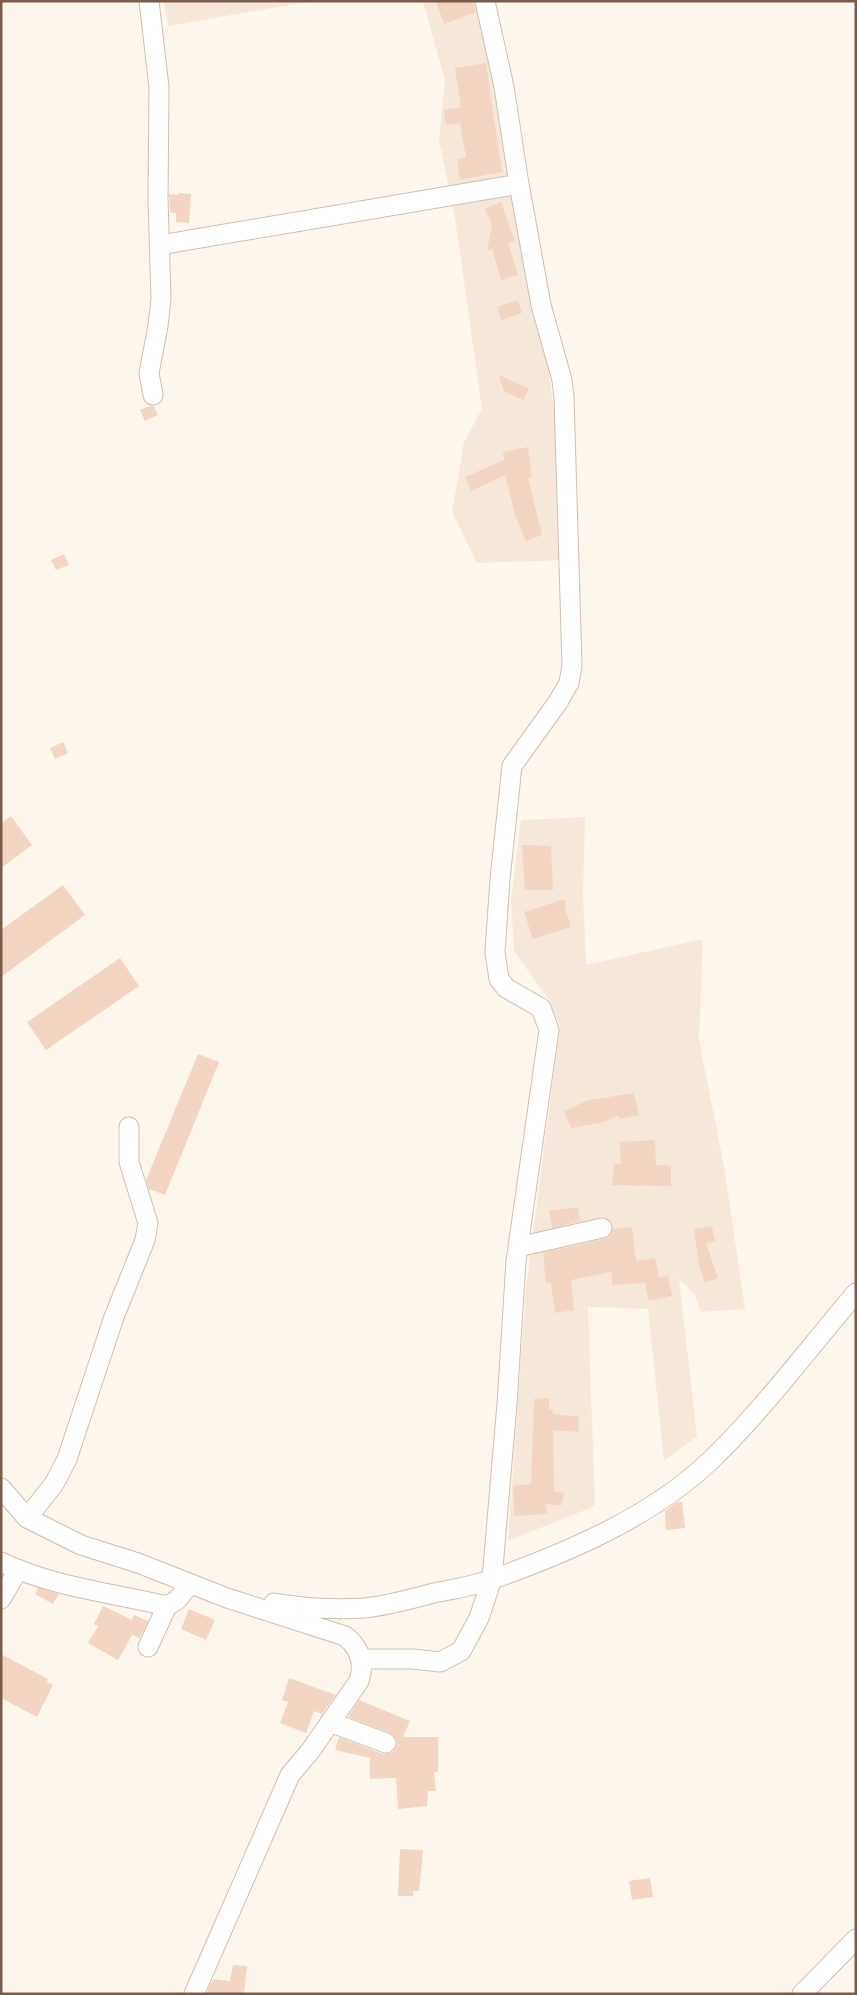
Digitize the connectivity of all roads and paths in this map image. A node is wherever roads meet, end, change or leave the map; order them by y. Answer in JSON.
{"nodes":[{"id":1,"x":148,"y":1,"type":"edge"},
{"id":2,"x":485,"y":1,"type":"edge"},
{"id":3,"x":519,"y":184,"type":"junction"},
{"id":4,"x":160,"y":245,"type":"junction"},
{"id":5,"x":153,"y":395,"type":"dead end"},
{"id":6,"x":129,"y":1127,"type":"dead end"},
{"id":7,"x":602,"y":1228,"type":"dead end"},
{"id":8,"x":518,"y":1247,"type":"junction"},
{"id":9,"x":856,"y":1293,"type":"edge"},
{"id":10,"x":1,"y":1488,"type":"edge"},
{"id":11,"x":27,"y":1518,"type":"junction"},
{"id":12,"x":10,"y":1566,"type":"edge"},
{"id":13,"x":492,"y":1580,"type":"junction"},
{"id":14,"x":190,"y":1584,"type":"junction"},
{"id":15,"x":227,"y":1598,"type":"junction"},
{"id":16,"x":1,"y":1599,"type":"edge"},
{"id":17,"x":166,"y":1606,"type":"junction"},
{"id":18,"x":148,"y":1647,"type":"dead end"},
{"id":19,"x":361,"y":1659,"type":"junction"},
{"id":20,"x":330,"y":1722,"type":"junction"},
{"id":21,"x":386,"y":1743,"type":"dead end"},
{"id":22,"x":856,"y":1939,"type":"edge"},
{"id":23,"x":194,"y":1994,"type":"edge"},
{"id":24,"x":802,"y":1994,"type":"edge"}],
"edges":[{"from":1,"to":4,"type":"street"},
{"from":2,"to":3,"type":"street"},
{"from":3,"to":4,"type":"street"},
{"from":3,"to":8,"type":"street"},
{"from":4,"to":5,"type":"street"},
{"from":6,"to":11,"type":"street"},
{"from":7,"to":8,"type":"street"},
{"from":8,"to":13,"type":"street"},
{"from":9,"to":13,"type":"street"},
{"from":10,"to":11,"type":"street"},
{"from":11,"to":14,"type":"street"},
{"from":12,"to":16,"type":"street"},
{"from":12,"to":17,"type":"street"},
{"from":13,"to":15,"type":"street"},
{"from":13,"to":19,"type":"street"},
{"from":14,"to":15,"type":"street"},
{"from":14,"to":17,"type":"street"},
{"from":15,"to":19,"type":"street"},
{"from":17,"to":18,"type":"street"},
{"from":19,"to":20,"type":"street"},
{"from":20,"to":21,"type":"street"},
{"from":20,"to":23,"type":"street"},
{"from":22,"to":24,"type":"street"}]}
